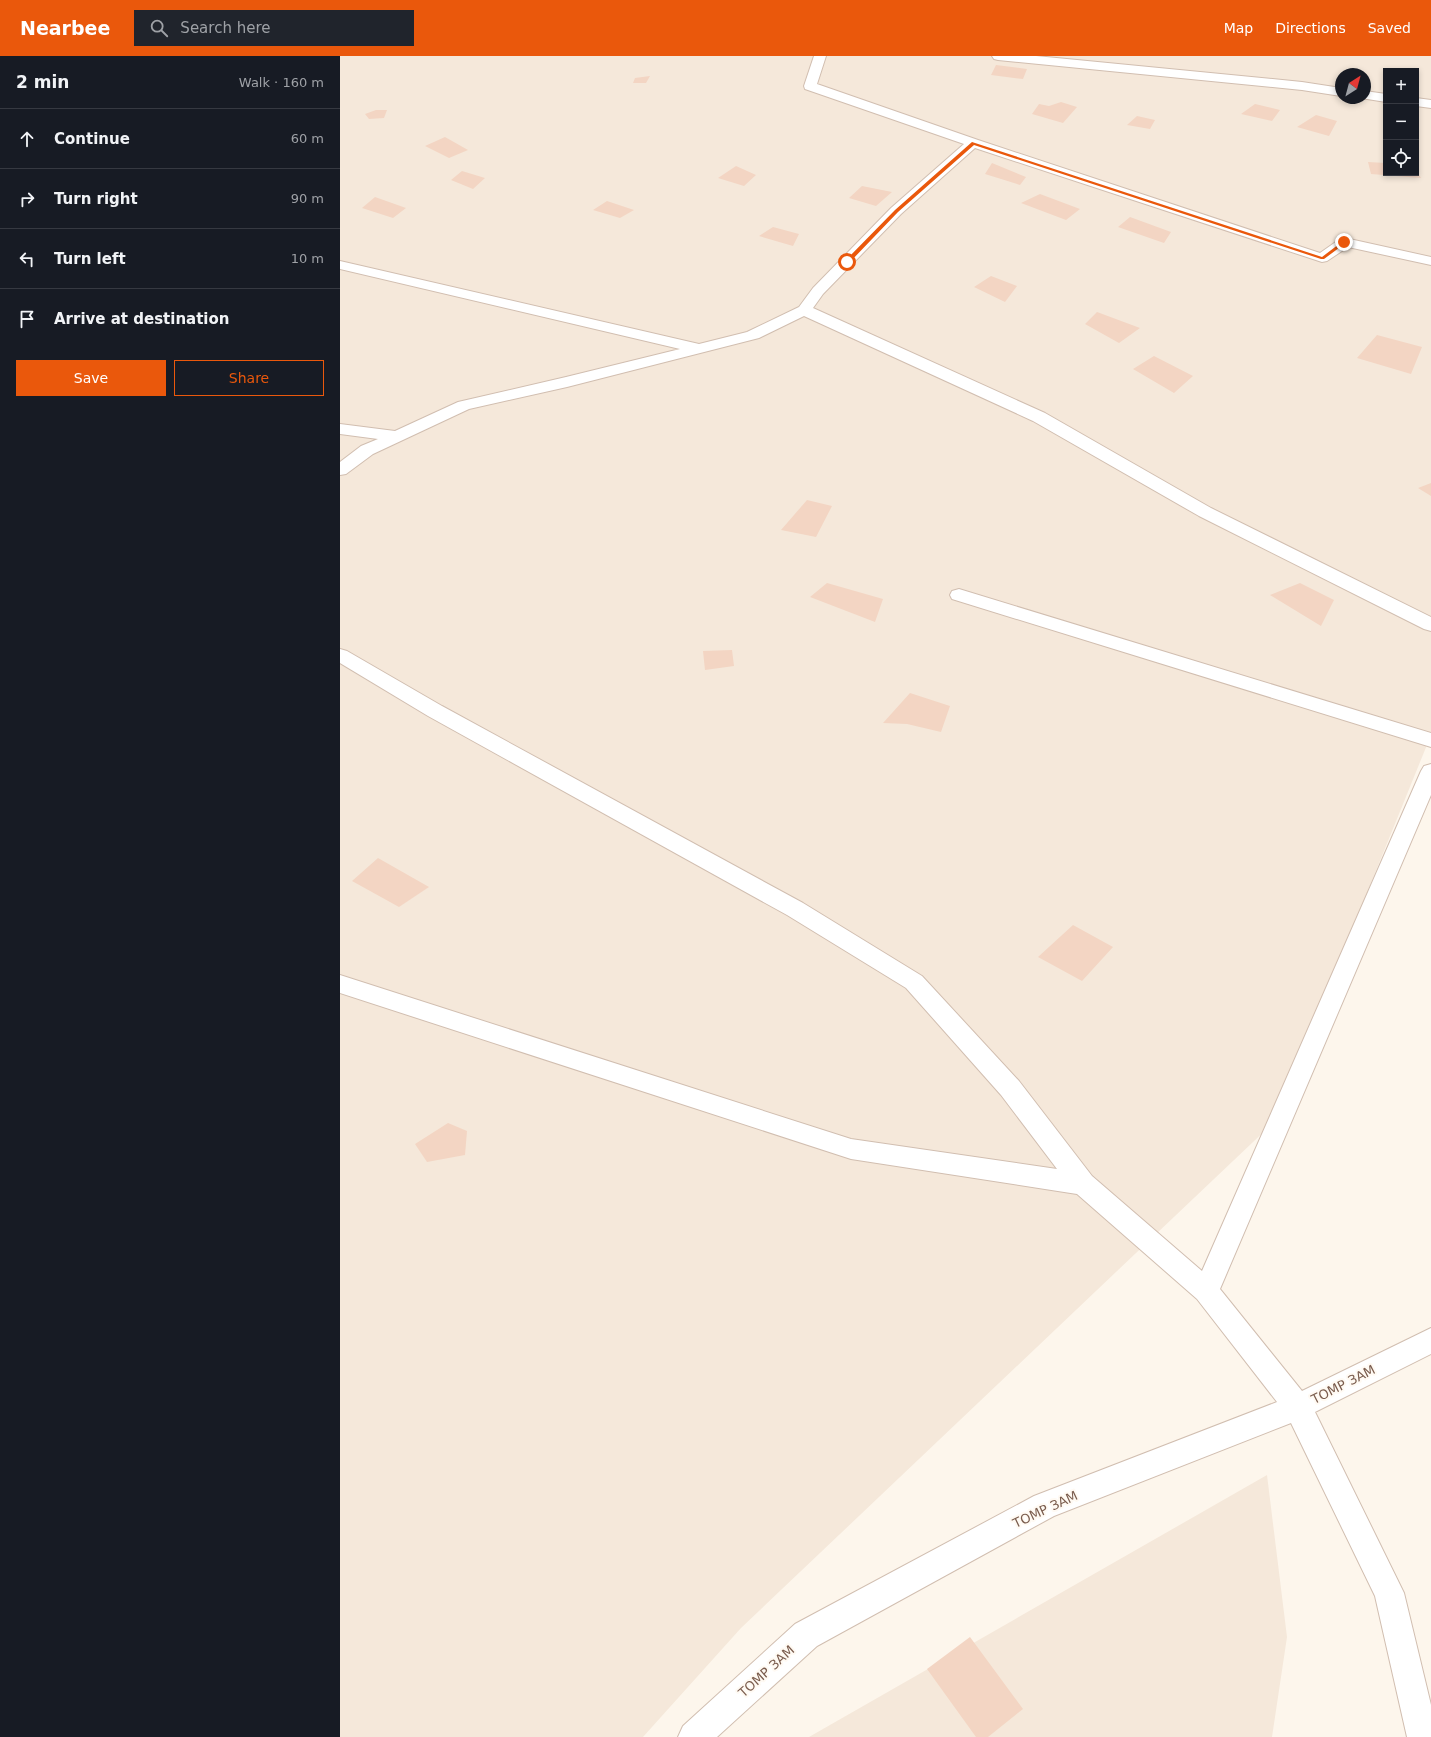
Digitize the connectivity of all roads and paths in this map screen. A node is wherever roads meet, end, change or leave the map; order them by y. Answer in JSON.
{"nodes":[{"id":1,"x":820,"y":56,"type":"edge"},
{"id":2,"x":998,"y":56,"type":"edge"},
{"id":3,"x":1335,"y":91,"type":"edge"},
{"id":4,"x":1371,"y":96,"type":"edge"},
{"id":5,"x":1383,"y":98,"type":"edge"},
{"id":6,"x":1419,"y":102,"type":"edge"},
{"id":7,"x":1431,"y":104,"type":"edge"},
{"id":8,"x":973,"y":143,"type":"junction"},
{"id":9,"x":1431,"y":261,"type":"edge"},
{"id":10,"x":340,"y":265,"type":"edge"},
{"id":11,"x":804,"y":310,"type":"junction"},
{"id":12,"x":701,"y":348,"type":"junction"},
{"id":13,"x":340,"y":429,"type":"edge"},
{"id":14,"x":398,"y":436,"type":"junction"},
{"id":15,"x":340,"y":470,"type":"edge"},
{"id":16,"x":959,"y":595,"type":"dead end"},
{"id":17,"x":1431,"y":625,"type":"edge"},
{"id":18,"x":340,"y":655,"type":"edge"},
{"id":19,"x":1431,"y":740,"type":"edge"},
{"id":20,"x":1431,"y":771,"type":"edge"},
{"id":21,"x":340,"y":984,"type":"edge"},
{"id":22,"x":1083,"y":1184,"type":"junction"},
{"id":23,"x":1206,"y":1291,"type":"junction"},
{"id":24,"x":1431,"y":1340,"type":"edge"},
{"id":25,"x":1298,"y":1407,"type":"junction"},
{"id":26,"x":694,"y":1737,"type":"edge"},
{"id":27,"x":1423,"y":1737,"type":"edge"}],
"edges":[{"from":1,"to":8,"type":"street"},
{"from":2,"to":3,"type":"street"},
{"from":4,"to":5,"type":"street"},
{"from":6,"to":7,"type":"street"},
{"from":8,"to":9,"type":"street"},
{"from":8,"to":11,"type":"street"},
{"from":10,"to":12,"type":"street"},
{"from":11,"to":12,"type":"street"},
{"from":11,"to":17,"type":"street"},
{"from":12,"to":14,"type":"street"},
{"from":13,"to":14,"type":"street"},
{"from":14,"to":15,"type":"street"},
{"from":16,"to":19,"type":"street"},
{"from":18,"to":22,"type":"street"},
{"from":20,"to":23,"type":"street"},
{"from":21,"to":22,"type":"street"},
{"from":22,"to":23,"type":"street"},
{"from":23,"to":25,"type":"street"},
{"from":24,"to":25,"type":"street","name":"ТОМР ЗАМ"},
{"from":25,"to":26,"type":"street","name":"ТОМР ЗАМ"},
{"from":25,"to":27,"type":"street"}]}
